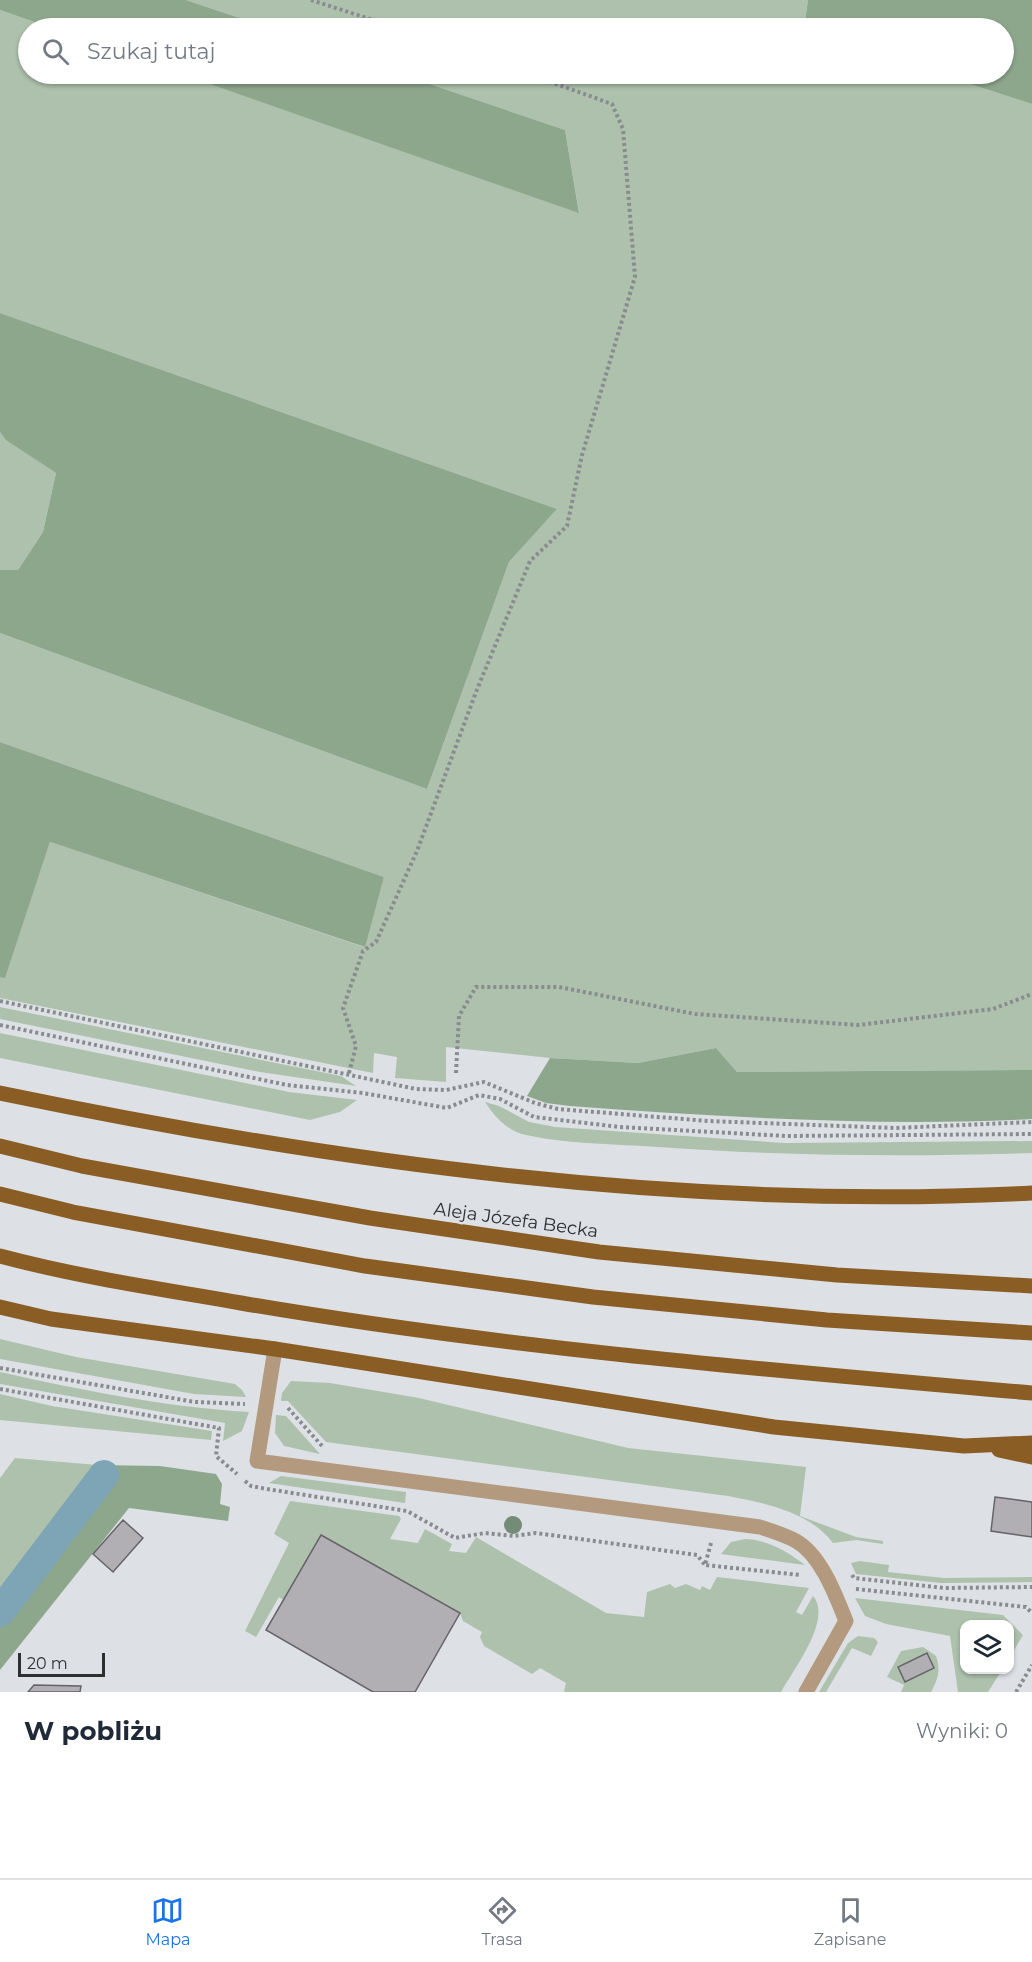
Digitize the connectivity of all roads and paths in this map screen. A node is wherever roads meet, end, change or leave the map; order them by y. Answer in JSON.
{"nodes":[{"id":1,"x":311,"y":0,"type":"edge"},
{"id":2,"x":367,"y":18,"type":"edge"},
{"id":3,"x":556,"y":84,"type":"edge"},
{"id":4,"x":1032,"y":994,"type":"edge"},
{"id":5,"x":0,"y":1001,"type":"edge"},
{"id":6,"x":0,"y":1024,"type":"edge"},
{"id":7,"x":349,"y":1073,"type":"junction"},
{"id":8,"x":456,"y":1073,"type":"dead end"},
{"id":9,"x":0,"y":1093,"type":"edge"},
{"id":10,"x":1032,"y":1122,"type":"edge"},
{"id":11,"x":1032,"y":1134,"type":"edge"},
{"id":12,"x":0,"y":1146,"type":"edge"},
{"id":13,"x":1032,"y":1193,"type":"edge"},
{"id":14,"x":0,"y":1194,"type":"edge"},
{"id":15,"x":0,"y":1256,"type":"edge"},
{"id":16,"x":1032,"y":1286,"type":"edge"},
{"id":17,"x":0,"y":1307,"type":"edge"},
{"id":18,"x":1032,"y":1333,"type":"edge"},
{"id":19,"x":274,"y":1349,"type":"junction"},
{"id":20,"x":0,"y":1368,"type":"edge"},
{"id":21,"x":1032,"y":1393,"type":"edge"},
{"id":22,"x":249,"y":1404,"type":"dead end"},
{"id":23,"x":1032,"y":1443,"type":"edge"},
{"id":24,"x":985,"y":1447,"type":"junction"},
{"id":25,"x":1032,"y":1457,"type":"edge"},
{"id":26,"x":485,"y":1533,"type":"dead end"},
{"id":27,"x":705,"y":1565,"type":"dead end"},
{"id":28,"x":1024,"y":1586,"type":"dead end"},
{"id":29,"x":1032,"y":1587,"type":"edge"},
{"id":30,"x":1032,"y":1665,"type":"edge"},
{"id":31,"x":806,"y":1692,"type":"edge"},
{"id":32,"x":1016,"y":1692,"type":"edge"}],
"edges":[{"from":1,"to":2,"type":"path"},
{"from":3,"to":7,"type":"path"},
{"from":4,"to":8,"type":"path"},
{"from":5,"to":7,"type":"path"},
{"from":6,"to":11,"type":"path"},
{"from":7,"to":10,"type":"path"},
{"from":9,"to":13,"type":"main road"},
{"from":12,"to":16,"type":"main road","name":"Aleja Józefa Becka"},
{"from":14,"to":18,"type":"main road"},
{"from":15,"to":21,"type":"main road"},
{"from":17,"to":19,"type":"main road"},
{"from":19,"to":24,"type":"main road"},
{"from":19,"to":31,"type":"lane"},
{"from":20,"to":22,"type":"path"},
{"from":23,"to":24,"type":"main road"},
{"from":24,"to":25,"type":"main road"},
{"from":26,"to":27,"type":"path"},
{"from":28,"to":29,"type":"path"},
{"from":30,"to":32,"type":"path"}]}
